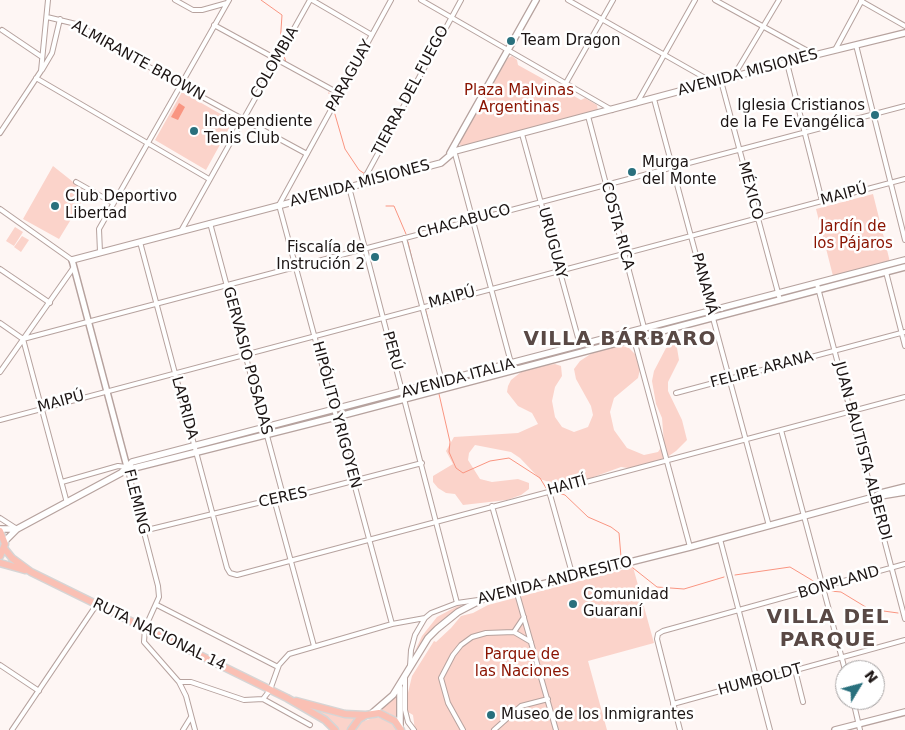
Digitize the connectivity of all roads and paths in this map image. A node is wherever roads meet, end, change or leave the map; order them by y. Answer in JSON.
{"nodes":[{"id":1,"x":48,"y":0,"type":"edge"},
{"id":2,"x":175,"y":0,"type":"edge"},
{"id":3,"x":311,"y":0,"type":"edge"},
{"id":4,"x":391,"y":0,"type":"edge"},
{"id":5,"x":421,"y":0,"type":"edge"},
{"id":6,"x":460,"y":0,"type":"edge"},
{"id":7,"x":536,"y":0,"type":"edge"},
{"id":8,"x":568,"y":0,"type":"edge"},
{"id":9,"x":613,"y":0,"type":"edge"},
{"id":10,"x":695,"y":0,"type":"edge"},
{"id":11,"x":715,"y":0,"type":"edge"},
{"id":12,"x":779,"y":0,"type":"edge"},
{"id":13,"x":861,"y":0,"type":"edge"},
{"id":14,"x":180,"y":1,"type":"edge"},
{"id":15,"x":228,"y":2,"type":"edge"},
{"id":16,"x":47,"y":17,"type":"junction"},
{"id":17,"x":451,"y":17,"type":"junction"},
{"id":18,"x":60,"y":19,"type":"junction"},
{"id":19,"x":602,"y":19,"type":"junction"},
{"id":20,"x":214,"y":25,"type":"junction"},
{"id":21,"x":905,"y":26,"type":"edge"},
{"id":22,"x":764,"y":28,"type":"junction"},
{"id":23,"x":2,"y":30,"type":"dead end"},
{"id":24,"x":905,"y":33,"type":"edge"},
{"id":25,"x":372,"y":35,"type":"junction"},
{"id":26,"x":856,"y":45,"type":"junction"},
{"id":27,"x":508,"y":49,"type":"junction"},
{"id":28,"x":835,"y":50,"type":"junction"},
{"id":29,"x":815,"y":54,"type":"junction"},
{"id":30,"x":664,"y":55,"type":"junction"},
{"id":31,"x":42,"y":57,"type":"junction"},
{"id":32,"x":277,"y":59,"type":"junction"},
{"id":33,"x":787,"y":63,"type":"junction"},
{"id":34,"x":41,"y":72,"type":"junction"},
{"id":35,"x":36,"y":78,"type":"junction"},
{"id":36,"x":732,"y":78,"type":"junction"},
{"id":37,"x":721,"y":81,"type":"junction"},
{"id":38,"x":566,"y":82,"type":"junction"},
{"id":39,"x":714,"y":83,"type":"junction"},
{"id":40,"x":180,"y":85,"type":"junction"},
{"id":41,"x":340,"y":94,"type":"junction"},
{"id":42,"x":654,"y":99,"type":"junction"},
{"id":43,"x":637,"y":103,"type":"junction"},
{"id":44,"x":905,"y":106,"type":"edge"},
{"id":45,"x":612,"y":110,"type":"junction"},
{"id":46,"x":873,"y":114,"type":"junction"},
{"id":47,"x":588,"y":116,"type":"junction"},
{"id":48,"x":243,"y":119,"type":"junction"},
{"id":49,"x":804,"y":132,"type":"junction"},
{"id":50,"x":0,"y":133,"type":"edge"},
{"id":51,"x":522,"y":134,"type":"junction"},
{"id":52,"x":147,"y":144,"type":"junction"},
{"id":53,"x":739,"y":150,"type":"junction"},
{"id":54,"x":452,"y":151,"type":"junction"},
{"id":55,"x":307,"y":154,"type":"junction"},
{"id":56,"x":672,"y":167,"type":"junction"},
{"id":57,"x":905,"y":178,"type":"edge"},
{"id":58,"x":209,"y":179,"type":"junction"},
{"id":59,"x":76,"y":182,"type":"dead end"},
{"id":60,"x":362,"y":183,"type":"junction"},
{"id":61,"x":890,"y":183,"type":"junction"},
{"id":62,"x":606,"y":185,"type":"junction"},
{"id":63,"x":349,"y":186,"type":"junction"},
{"id":64,"x":822,"y":201,"type":"junction"},
{"id":65,"x":540,"y":202,"type":"junction"},
{"id":66,"x":113,"y":203,"type":"junction"},
{"id":67,"x":279,"y":205,"type":"junction"},
{"id":68,"x":0,"y":209,"type":"edge"},
{"id":69,"x":758,"y":218,"type":"junction"},
{"id":70,"x":473,"y":220,"type":"junction"},
{"id":71,"x":210,"y":223,"type":"junction"},
{"id":72,"x":181,"y":231,"type":"junction"},
{"id":73,"x":691,"y":235,"type":"junction"},
{"id":74,"x":404,"y":238,"type":"junction"},
{"id":75,"x":905,"y":240,"type":"edge"},
{"id":76,"x":140,"y":242,"type":"junction"},
{"id":77,"x":365,"y":248,"type":"junction"},
{"id":78,"x":100,"y":252,"type":"junction"},
{"id":79,"x":624,"y":253,"type":"junction"},
{"id":80,"x":72,"y":260,"type":"junction"},
{"id":81,"x":905,"y":260,"type":"edge"},
{"id":82,"x":74,"y":267,"type":"junction"},
{"id":83,"x":296,"y":267,"type":"junction"},
{"id":84,"x":905,"y":267,"type":"edge"},
{"id":85,"x":0,"y":269,"type":"edge"},
{"id":86,"x":559,"y":270,"type":"junction"},
{"id":87,"x":886,"y":272,"type":"junction"},
{"id":88,"x":226,"y":285,"type":"junction"},
{"id":89,"x":818,"y":287,"type":"junction"},
{"id":90,"x":491,"y":288,"type":"junction"},
{"id":91,"x":779,"y":297,"type":"junction"},
{"id":92,"x":50,"y":303,"type":"junction"},
{"id":93,"x":156,"y":304,"type":"junction"},
{"id":94,"x":422,"y":306,"type":"junction"},
{"id":95,"x":712,"y":315,"type":"junction"},
{"id":96,"x":383,"y":317,"type":"junction"},
{"id":97,"x":88,"y":321,"type":"junction"},
{"id":98,"x":0,"y":323,"type":"edge"},
{"id":99,"x":645,"y":332,"type":"junction"},
{"id":100,"x":903,"y":332,"type":"edge"},
{"id":101,"x":314,"y":335,"type":"junction"},
{"id":102,"x":633,"y":336,"type":"junction"},
{"id":103,"x":23,"y":339,"type":"junction"},
{"id":104,"x":905,"y":346,"type":"edge"},
{"id":105,"x":581,"y":349,"type":"junction"},
{"id":106,"x":835,"y":351,"type":"junction"},
{"id":107,"x":244,"y":353,"type":"junction"},
{"id":108,"x":512,"y":367,"type":"junction"},
{"id":109,"x":0,"y":372,"type":"edge"},
{"id":110,"x":174,"y":372,"type":"junction"},
{"id":111,"x":729,"y":379,"type":"junction"},
{"id":112,"x":443,"y":386,"type":"junction"},
{"id":113,"x":107,"y":390,"type":"junction"},
{"id":114,"x":676,"y":393,"type":"dead end"},
{"id":115,"x":404,"y":396,"type":"junction"},
{"id":116,"x":905,"y":397,"type":"edge"},
{"id":117,"x":42,"y":407,"type":"junction"},
{"id":118,"x":850,"y":413,"type":"junction"},
{"id":119,"x":335,"y":414,"type":"junction"},
{"id":120,"x":0,"y":420,"type":"edge"},
{"id":121,"x":781,"y":430,"type":"junction"},
{"id":122,"x":266,"y":432,"type":"junction"},
{"id":123,"x":746,"y":439,"type":"junction"},
{"id":124,"x":195,"y":450,"type":"junction"},
{"id":125,"x":667,"y":460,"type":"junction"},
{"id":126,"x":422,"y":464,"type":"junction"},
{"id":127,"x":127,"y":467,"type":"junction"},
{"id":128,"x":354,"y":481,"type":"junction"},
{"id":129,"x":62,"y":482,"type":"junction"},
{"id":130,"x":905,"y":487,"type":"edge"},
{"id":131,"x":549,"y":491,"type":"junction"},
{"id":132,"x":905,"y":492,"type":"edge"},
{"id":133,"x":874,"y":498,"type":"junction"},
{"id":134,"x":274,"y":499,"type":"junction"},
{"id":135,"x":284,"y":499,"type":"junction"},
{"id":136,"x":67,"y":503,"type":"junction"},
{"id":137,"x":492,"y":506,"type":"junction"},
{"id":138,"x":212,"y":514,"type":"junction"},
{"id":139,"x":804,"y":516,"type":"junction"},
{"id":140,"x":0,"y":518,"type":"edge"},
{"id":141,"x":437,"y":521,"type":"junction"},
{"id":142,"x":769,"y":526,"type":"junction"},
{"id":143,"x":17,"y":529,"type":"junction"},
{"id":144,"x":0,"y":530,"type":"edge"},
{"id":145,"x":144,"y":531,"type":"junction"},
{"id":146,"x":720,"y":539,"type":"junction"},
{"id":147,"x":370,"y":541,"type":"junction"},
{"id":148,"x":5,"y":544,"type":"junction"},
{"id":149,"x":690,"y":547,"type":"junction"},
{"id":150,"x":0,"y":556,"type":"edge"},
{"id":151,"x":291,"y":560,"type":"junction"},
{"id":152,"x":0,"y":563,"type":"edge"},
{"id":153,"x":905,"y":564,"type":"edge"},
{"id":154,"x":892,"y":568,"type":"junction"},
{"id":155,"x":31,"y":572,"type":"junction"},
{"id":156,"x":230,"y":573,"type":"joint"},
{"id":157,"x":573,"y":577,"type":"junction"},
{"id":158,"x":823,"y":587,"type":"junction"},
{"id":159,"x":517,"y":591,"type":"junction"},
{"id":160,"x":483,"y":599,"type":"junction"},
{"id":161,"x":457,"y":603,"type":"junction"},
{"id":162,"x":97,"y":604,"type":"junction"},
{"id":163,"x":157,"y":605,"type":"junction"},
{"id":164,"x":740,"y":611,"type":"junction"},
{"id":165,"x":524,"y":616,"type":"junction"},
{"id":166,"x":425,"y":618,"type":"junction"},
{"id":167,"x":905,"y":619,"type":"edge"},
{"id":168,"x":392,"y":624,"type":"junction"},
{"id":169,"x":145,"y":628,"type":"junction"},
{"id":170,"x":514,"y":632,"type":"junction"},
{"id":171,"x":905,"y":640,"type":"edge"},
{"id":172,"x":531,"y":642,"type":"junction"},
{"id":173,"x":314,"y":646,"type":"junction"},
{"id":174,"x":842,"y":657,"type":"junction"},
{"id":175,"x":843,"y":660,"type":"edge"},
{"id":176,"x":0,"y":665,"type":"edge"},
{"id":177,"x":410,"y":666,"type":"junction"},
{"id":178,"x":278,"y":667,"type":"junction"},
{"id":179,"x":795,"y":670,"type":"junction"},
{"id":180,"x":405,"y":676,"type":"junction"},
{"id":181,"x":758,"y":680,"type":"junction"},
{"id":182,"x":179,"y":682,"type":"junction"},
{"id":183,"x":401,"y":685,"type":"junction"},
{"id":184,"x":270,"y":690,"type":"junction"},
{"id":185,"x":39,"y":691,"type":"junction"},
{"id":186,"x":287,"y":698,"type":"junction"},
{"id":187,"x":263,"y":699,"type":"junction"},
{"id":188,"x":548,"y":699,"type":"junction"},
{"id":189,"x":803,"y":702,"type":"dead end"},
{"id":190,"x":673,"y":704,"type":"junction"},
{"id":191,"x":855,"y":710,"type":"edge"},
{"id":192,"x":905,"y":712,"type":"edge"},
{"id":193,"x":368,"y":714,"type":"junction"},
{"id":194,"x":191,"y":717,"type":"junction"},
{"id":195,"x":310,"y":725,"type":"dead end"},
{"id":196,"x":859,"y":727,"type":"edge"},
{"id":197,"x":400,"y":729,"type":"edge"},
{"id":198,"x":12,"y":730,"type":"edge"},
{"id":199,"x":183,"y":730,"type":"edge"},
{"id":200,"x":194,"y":730,"type":"edge"},
{"id":201,"x":335,"y":730,"type":"edge"},
{"id":202,"x":351,"y":730,"type":"edge"},
{"id":203,"x":414,"y":730,"type":"edge"},
{"id":204,"x":463,"y":730,"type":"edge"},
{"id":205,"x":494,"y":730,"type":"edge"},
{"id":206,"x":556,"y":730,"type":"edge"},
{"id":207,"x":680,"y":730,"type":"edge"},
{"id":208,"x":770,"y":730,"type":"edge"},
{"id":209,"x":835,"y":730,"type":"edge"}],
"edges":[{"from":1,"to":16,"type":"street"},
{"from":2,"to":14,"type":"street"},
{"from":3,"to":25,"type":"street"},
{"from":3,"to":32,"type":"street","name":"COLOMBIA"},
{"from":4,"to":25,"type":"street","name":"PARAGUAY"},
{"from":5,"to":17,"type":"street"},
{"from":6,"to":17,"type":"street","name":"TIERRA DEL FUEGO"},
{"from":7,"to":27,"type":"main road"},
{"from":8,"to":19,"type":"street"},
{"from":9,"to":19,"type":"street"},
{"from":10,"to":30,"type":"street"},
{"from":11,"to":22,"type":"street"},
{"from":12,"to":22,"type":"street"},
{"from":13,"to":21,"type":"street"},
{"from":13,"to":28,"type":"street"},
{"from":14,"to":15,"type":"street"},
{"from":15,"to":20,"type":"street"},
{"from":16,"to":18,"type":"street","name":"ALMIRANTE BROWN"},
{"from":16,"to":31,"type":"street"},
{"from":17,"to":27,"type":"street"},
{"from":17,"to":60,"type":"street","name":"TIERRA DEL FUEGO"},
{"from":18,"to":34,"type":"street"},
{"from":18,"to":40,"type":"street","name":"ALMIRANTE BROWN"},
{"from":19,"to":30,"type":"street"},
{"from":19,"to":38,"type":"street"},
{"from":20,"to":32,"type":"street"},
{"from":20,"to":40,"type":"street"},
{"from":22,"to":29,"type":"street"},
{"from":22,"to":36,"type":"street"},
{"from":23,"to":31,"type":"street"},
{"from":24,"to":26,"type":"main road","name":"AVENIDA MISIONES"},
{"from":25,"to":41,"type":"street","name":"PARAGUAY"},
{"from":26,"to":28,"type":"main road","name":"AVENIDA MISIONES"},
{"from":26,"to":46,"type":"street"},
{"from":27,"to":38,"type":"street"},
{"from":27,"to":54,"type":"main road"},
{"from":28,"to":29,"type":"main road","name":"AVENIDA MISIONES"},
{"from":29,"to":33,"type":"main road","name":"AVENIDA MISIONES"},
{"from":30,"to":39,"type":"street"},
{"from":30,"to":43,"type":"street"},
{"from":31,"to":34,"type":"street"},
{"from":32,"to":41,"type":"street"},
{"from":32,"to":48,"type":"street","name":"COLOMBIA"},
{"from":33,"to":36,"type":"main road","name":"AVENIDA MISIONES"},
{"from":33,"to":49,"type":"street"},
{"from":34,"to":35,"type":"street"},
{"from":35,"to":50,"type":"street"},
{"from":35,"to":52,"type":"street"},
{"from":36,"to":37,"type":"main road","name":"AVENIDA MISIONES"},
{"from":37,"to":39,"type":"main road","name":"AVENIDA MISIONES"},
{"from":37,"to":53,"type":"street","name":"MÉXICO"},
{"from":38,"to":45,"type":"street"},
{"from":39,"to":42,"type":"main road","name":"AVENIDA MISIONES"},
{"from":40,"to":48,"type":"street","name":"ALMIRANTE BROWN"},
{"from":40,"to":52,"type":"street"},
{"from":41,"to":55,"type":"street","name":"PARAGUAY"},
{"from":42,"to":43,"type":"main road","name":"AVENIDA MISIONES"},
{"from":42,"to":56,"type":"street","name":"PANAMÁ"},
{"from":43,"to":45,"type":"main road","name":"AVENIDA MISIONES"},
{"from":44,"to":46,"type":"street","name":"CHACABUCO"},
{"from":45,"to":47,"type":"main road","name":"AVENIDA MISIONES"},
{"from":46,"to":49,"type":"street","name":"CHACABUCO"},
{"from":46,"to":61,"type":"street"},
{"from":47,"to":51,"type":"main road","name":"AVENIDA MISIONES"},
{"from":47,"to":62,"type":"street","name":"COSTA RICA"},
{"from":48,"to":55,"type":"street","name":"ALMIRANTE BROWN"},
{"from":48,"to":58,"type":"street","name":"COLOMBIA"},
{"from":49,"to":53,"type":"street","name":"CHACABUCO"},
{"from":49,"to":64,"type":"street"},
{"from":51,"to":54,"type":"main road","name":"AVENIDA MISIONES"},
{"from":51,"to":65,"type":"street","name":"URUGUAY"},
{"from":52,"to":58,"type":"street"},
{"from":52,"to":66,"type":"street"},
{"from":53,"to":56,"type":"street","name":"CHACABUCO"},
{"from":53,"to":69,"type":"street","name":"MÉXICO"},
{"from":54,"to":60,"type":"main road","name":"AVENIDA MISIONES"},
{"from":54,"to":70,"type":"street"},
{"from":55,"to":67,"type":"street","name":"PARAGUAY"},
{"from":56,"to":62,"type":"street","name":"CHACABUCO"},
{"from":56,"to":73,"type":"street","name":"PANAMÁ"},
{"from":57,"to":61,"type":"street","name":"MAIPÚ"},
{"from":58,"to":72,"type":"street","name":"COLOMBIA"},
{"from":59,"to":66,"type":"street"},
{"from":60,"to":63,"type":"main road","name":"AVENIDA MISIONES"},
{"from":61,"to":64,"type":"street","name":"MAIPÚ"},
{"from":61,"to":75,"type":"street"},
{"from":62,"to":65,"type":"street","name":"CHACABUCO"},
{"from":62,"to":79,"type":"street","name":"COSTA RICA"},
{"from":63,"to":67,"type":"main road","name":"AVENIDA MISIONES"},
{"from":63,"to":77,"type":"street","name":"PERÚ"},
{"from":64,"to":69,"type":"street","name":"MAIPÚ"},
{"from":65,"to":70,"type":"street","name":"CHACABUCO"},
{"from":65,"to":86,"type":"street","name":"URUGUAY"},
{"from":66,"to":78,"type":"street"},
{"from":67,"to":71,"type":"main road","name":"AVENIDA MISIONES"},
{"from":67,"to":83,"type":"street","name":"HIPÓLITO YRIGOYEN"},
{"from":68,"to":80,"type":"street"},
{"from":69,"to":73,"type":"street","name":"MAIPÚ"},
{"from":69,"to":91,"type":"street","name":"MÉXICO"},
{"from":70,"to":74,"type":"street","name":"CHACABUCO"},
{"from":70,"to":90,"type":"street"},
{"from":71,"to":72,"type":"main road","name":"AVENIDA MISIONES"},
{"from":71,"to":88,"type":"street","name":"GERVASIO POSADAS"},
{"from":72,"to":76,"type":"main road","name":"AVENIDA MISIONES"},
{"from":73,"to":79,"type":"street","name":"MAIPÚ"},
{"from":73,"to":95,"type":"street","name":"PANAMÁ"},
{"from":74,"to":77,"type":"street","name":"CHACABUCO"},
{"from":74,"to":94,"type":"street"},
{"from":76,"to":78,"type":"main road","name":"AVENIDA MISIONES"},
{"from":76,"to":93,"type":"street","name":"LAPRIDA"},
{"from":77,"to":83,"type":"street","name":"CHACABUCO"},
{"from":77,"to":96,"type":"street","name":"PERÚ"},
{"from":78,"to":80,"type":"main road","name":"AVENIDA MISIONES"},
{"from":79,"to":86,"type":"street","name":"MAIPÚ"},
{"from":79,"to":99,"type":"street","name":"COSTA RICA"},
{"from":80,"to":82,"type":"street","name":"FLEMING"},
{"from":81,"to":89,"type":"main road","name":"AVENIDA ITALIA"},
{"from":82,"to":92,"type":"street"},
{"from":82,"to":97,"type":"street","name":"FLEMING"},
{"from":83,"to":88,"type":"street","name":"CHACABUCO"},
{"from":83,"to":101,"type":"street","name":"HIPÓLITO YRIGOYEN"},
{"from":84,"to":87,"type":"main road","name":"AVENIDA ITALIA"},
{"from":85,"to":92,"type":"street"},
{"from":86,"to":90,"type":"street","name":"MAIPÚ"},
{"from":86,"to":105,"type":"street","name":"URUGUAY"},
{"from":87,"to":89,"type":"main road","name":"AVENIDA ITALIA"},
{"from":87,"to":100,"type":"street"},
{"from":88,"to":93,"type":"street","name":"CHACABUCO"},
{"from":88,"to":107,"type":"street","name":"GERVASIO POSADAS"},
{"from":89,"to":91,"type":"main road","name":"AVENIDA ITALIA"},
{"from":89,"to":106,"type":"street","name":"JUAN BAUTISTA ALBERDI"},
{"from":90,"to":94,"type":"street","name":"MAIPÚ"},
{"from":90,"to":108,"type":"street"},
{"from":91,"to":95,"type":"main road","name":"AVENIDA ITALIA"},
{"from":92,"to":103,"type":"street"},
{"from":93,"to":97,"type":"street","name":"CHACABUCO"},
{"from":93,"to":110,"type":"street","name":"LAPRIDA"},
{"from":94,"to":96,"type":"street","name":"MAIPÚ"},
{"from":94,"to":112,"type":"street"},
{"from":95,"to":99,"type":"main road","name":"AVENIDA ITALIA"},
{"from":95,"to":111,"type":"street","name":"PANAMÁ"},
{"from":96,"to":101,"type":"street","name":"MAIPÚ"},
{"from":96,"to":115,"type":"street","name":"PERÚ"},
{"from":97,"to":103,"type":"street","name":"CHACABUCO"},
{"from":97,"to":113,"type":"street","name":"FLEMING"},
{"from":98,"to":103,"type":"street"},
{"from":99,"to":102,"type":"main road","name":"AVENIDA ITALIA"},
{"from":100,"to":104,"type":"street"},
{"from":100,"to":106,"type":"street","name":"FELIPE ARANA"},
{"from":101,"to":107,"type":"street","name":"MAIPÚ"},
{"from":101,"to":119,"type":"street","name":"HIPÓLITO YRIGOYEN"},
{"from":102,"to":105,"type":"main road","name":"AVENIDA ITALIA"},
{"from":102,"to":125,"type":"street"},
{"from":103,"to":109,"type":"street"},
{"from":103,"to":117,"type":"street"},
{"from":105,"to":108,"type":"main road","name":"AVENIDA ITALIA"},
{"from":106,"to":111,"type":"street","name":"FELIPE ARANA"},
{"from":106,"to":118,"type":"street","name":"JUAN BAUTISTA ALBERDI"},
{"from":107,"to":110,"type":"street","name":"MAIPÚ"},
{"from":107,"to":122,"type":"street","name":"GERVASIO POSADAS"},
{"from":108,"to":112,"type":"main road","name":"AVENIDA ITALIA"},
{"from":110,"to":113,"type":"street","name":"MAIPÚ"},
{"from":110,"to":124,"type":"street","name":"LAPRIDA"},
{"from":111,"to":114,"type":"street","name":"FELIPE ARANA"},
{"from":111,"to":123,"type":"street","name":"PANAMÁ"},
{"from":112,"to":115,"type":"main road","name":"AVENIDA ITALIA"},
{"from":113,"to":117,"type":"street","name":"MAIPÚ"},
{"from":113,"to":127,"type":"street","name":"FLEMING"},
{"from":115,"to":119,"type":"main road","name":"AVENIDA ITALIA"},
{"from":115,"to":126,"type":"street","name":"PERÚ"},
{"from":116,"to":118,"type":"street","name":"HAITÍ"},
{"from":117,"to":120,"type":"street","name":"MAIPÚ"},
{"from":117,"to":129,"type":"street"},
{"from":118,"to":121,"type":"street","name":"HAITÍ"},
{"from":118,"to":133,"type":"street","name":"JUAN BAUTISTA ALBERDI"},
{"from":119,"to":122,"type":"main road","name":"AVENIDA ITALIA"},
{"from":119,"to":128,"type":"street","name":"HIPÓLITO YRIGOYEN"},
{"from":121,"to":123,"type":"street","name":"HAITÍ"},
{"from":121,"to":139,"type":"street"},
{"from":122,"to":124,"type":"main road","name":"AVENIDA ITALIA"},
{"from":122,"to":135,"type":"street","name":"GERVASIO POSADAS"},
{"from":123,"to":125,"type":"street","name":"HAITÍ"},
{"from":123,"to":142,"type":"street","name":"PANAMÁ"},
{"from":124,"to":127,"type":"main road","name":"AVENIDA ITALIA"},
{"from":124,"to":138,"type":"street","name":"LAPRIDA"},
{"from":125,"to":131,"type":"street","name":"HAITÍ"},
{"from":125,"to":149,"type":"street"},
{"from":126,"to":128,"type":"street","name":"CERES"},
{"from":126,"to":141,"type":"street","name":"PERÚ"},
{"from":127,"to":129,"type":"street","name":"AVENIDA ITALIA"},
{"from":127,"to":136,"type":"main road","name":"AVENIDA ITALIA"},
{"from":127,"to":145,"type":"street","name":"FLEMING"},
{"from":128,"to":135,"type":"street","name":"CERES"},
{"from":128,"to":147,"type":"street","name":"HIPÓLITO YRIGOYEN"},
{"from":129,"to":136,"type":"street"},
{"from":130,"to":133,"type":"main road","name":"AVENIDA ANDRESITO"},
{"from":131,"to":137,"type":"street","name":"HAITÍ"},
{"from":131,"to":157,"type":"street"},
{"from":132,"to":133,"type":"main road","name":"AVENIDA ANDRESITO"},
{"from":133,"to":139,"type":"main road","name":"AVENIDA ANDRESITO"},
{"from":133,"to":154,"type":"street","name":"JUAN BAUTISTA ALBERDI"},
{"from":134,"to":135,"type":"street","name":"CERES"},
{"from":134,"to":138,"type":"street","name":"CERES"},
{"from":134,"to":151,"type":"street"},
{"from":136,"to":143,"type":"main road","name":"AVENIDA ITALIA"},
{"from":137,"to":141,"type":"street","name":"HAITÍ"},
{"from":137,"to":159,"type":"street"},
{"from":138,"to":145,"type":"street","name":"CERES"},
{"from":138,"to":156,"type":"street","name":"LAPRIDA"},
{"from":139,"to":142,"type":"main road","name":"AVENIDA ANDRESITO"},
{"from":139,"to":158,"type":"street"},
{"from":140,"to":143,"type":"street"},
{"from":141,"to":147,"type":"street","name":"HAITÍ"},
{"from":141,"to":161,"type":"street","name":"PERÚ"},
{"from":142,"to":146,"type":"main road","name":"AVENIDA ANDRESITO"},
{"from":143,"to":144,"type":"main road","name":"AVENIDA ITALIA"},
{"from":143,"to":148,"type":"main road","name":"AVENIDA ITALIA"},
{"from":144,"to":148,"type":"highway","name":"RUTA NACIONAL 14"},
{"from":145,"to":163,"type":"street","name":"FLEMING"},
{"from":146,"to":149,"type":"main road","name":"AVENIDA ANDRESITO"},
{"from":146,"to":164,"type":"street"},
{"from":147,"to":151,"type":"street","name":"HAITÍ"},
{"from":147,"to":168,"type":"street","name":"HIPÓLITO YRIGOYEN"},
{"from":148,"to":150,"type":"highway"},
{"from":148,"to":155,"type":"highway","name":"RUTA NACIONAL 14"},
{"from":149,"to":157,"type":"main road","name":"AVENIDA ANDRESITO"},
{"from":151,"to":156,"type":"street","name":"HAITÍ"},
{"from":151,"to":173,"type":"street"},
{"from":152,"to":155,"type":"highway","name":"RUTA NACIONAL 14"},
{"from":153,"to":154,"type":"street","name":"BONPLAND"},
{"from":154,"to":158,"type":"street","name":"BONPLAND"},
{"from":154,"to":167,"type":"street","name":"JUAN BAUTISTA ALBERDI"},
{"from":155,"to":162,"type":"highway","name":"RUTA NACIONAL 14"},
{"from":157,"to":159,"type":"main road","name":"AVENIDA ANDRESITO"},
{"from":158,"to":164,"type":"street","name":"BONPLAND"},
{"from":158,"to":174,"type":"street"},
{"from":159,"to":160,"type":"main road","name":"AVENIDA ANDRESITO"},
{"from":159,"to":165,"type":"street"},
{"from":160,"to":161,"type":"street","name":"AVENIDA ANDRESITO"},
{"from":160,"to":177,"type":"main road"},
{"from":161,"to":166,"type":"street","name":"AVENIDA ANDRESITO"},
{"from":162,"to":169,"type":"highway","name":"RUTA NACIONAL 14"},
{"from":162,"to":185,"type":"street"},
{"from":163,"to":169,"type":"street","name":"FLEMING"},
{"from":163,"to":178,"type":"street"},
{"from":164,"to":181,"type":"street"},
{"from":164,"to":190,"type":"street","name":"BONPLAND"},
{"from":165,"to":170,"type":"street"},
{"from":165,"to":172,"type":"street"},
{"from":166,"to":168,"type":"street","name":"AVENIDA ANDRESITO"},
{"from":166,"to":177,"type":"street"},
{"from":168,"to":173,"type":"street","name":"AVENIDA ANDRESITO"},
{"from":169,"to":182,"type":"street"},
{"from":169,"to":184,"type":"highway","name":"RUTA NACIONAL 14"},
{"from":170,"to":172,"type":"street"},
{"from":170,"to":204,"type":"street"},
{"from":171,"to":174,"type":"street","name":"HUMBOLDT"},
{"from":172,"to":188,"type":"street"},
{"from":173,"to":178,"type":"street","name":"AVENIDA ANDRESITO"},
{"from":174,"to":175,"type":"street"},
{"from":174,"to":179,"type":"street","name":"HUMBOLDT"},
{"from":176,"to":185,"type":"street"},
{"from":177,"to":180,"type":"main road"},
{"from":178,"to":184,"type":"street"},
{"from":179,"to":181,"type":"street","name":"HUMBOLDT"},
{"from":179,"to":189,"type":"street"},
{"from":180,"to":183,"type":"main road"},
{"from":180,"to":203,"type":"street"},
{"from":181,"to":190,"type":"street","name":"HUMBOLDT"},
{"from":181,"to":208,"type":"street"},
{"from":182,"to":187,"type":"street"},
{"from":182,"to":194,"type":"street"},
{"from":183,"to":193,"type":"main road"},
{"from":183,"to":197,"type":"main road"},
{"from":184,"to":186,"type":"highway","name":"RUTA NACIONAL 14"},
{"from":184,"to":187,"type":"street"},
{"from":185,"to":198,"type":"street"},
{"from":186,"to":193,"type":"highway","name":"RUTA NACIONAL 14"},
{"from":186,"to":201,"type":"highway","name":"RUTA NACIONAL 14"},
{"from":187,"to":195,"type":"street"},
{"from":188,"to":205,"type":"street"},
{"from":188,"to":206,"type":"street"},
{"from":190,"to":207,"type":"street"},
{"from":191,"to":196,"type":"street"},
{"from":192,"to":196,"type":"main road"},
{"from":193,"to":197,"type":"highway","name":"RUTA NACIONAL 14"},
{"from":193,"to":202,"type":"highway"},
{"from":194,"to":199,"type":"street"},
{"from":194,"to":200,"type":"street"},
{"from":196,"to":209,"type":"main road"}]}
